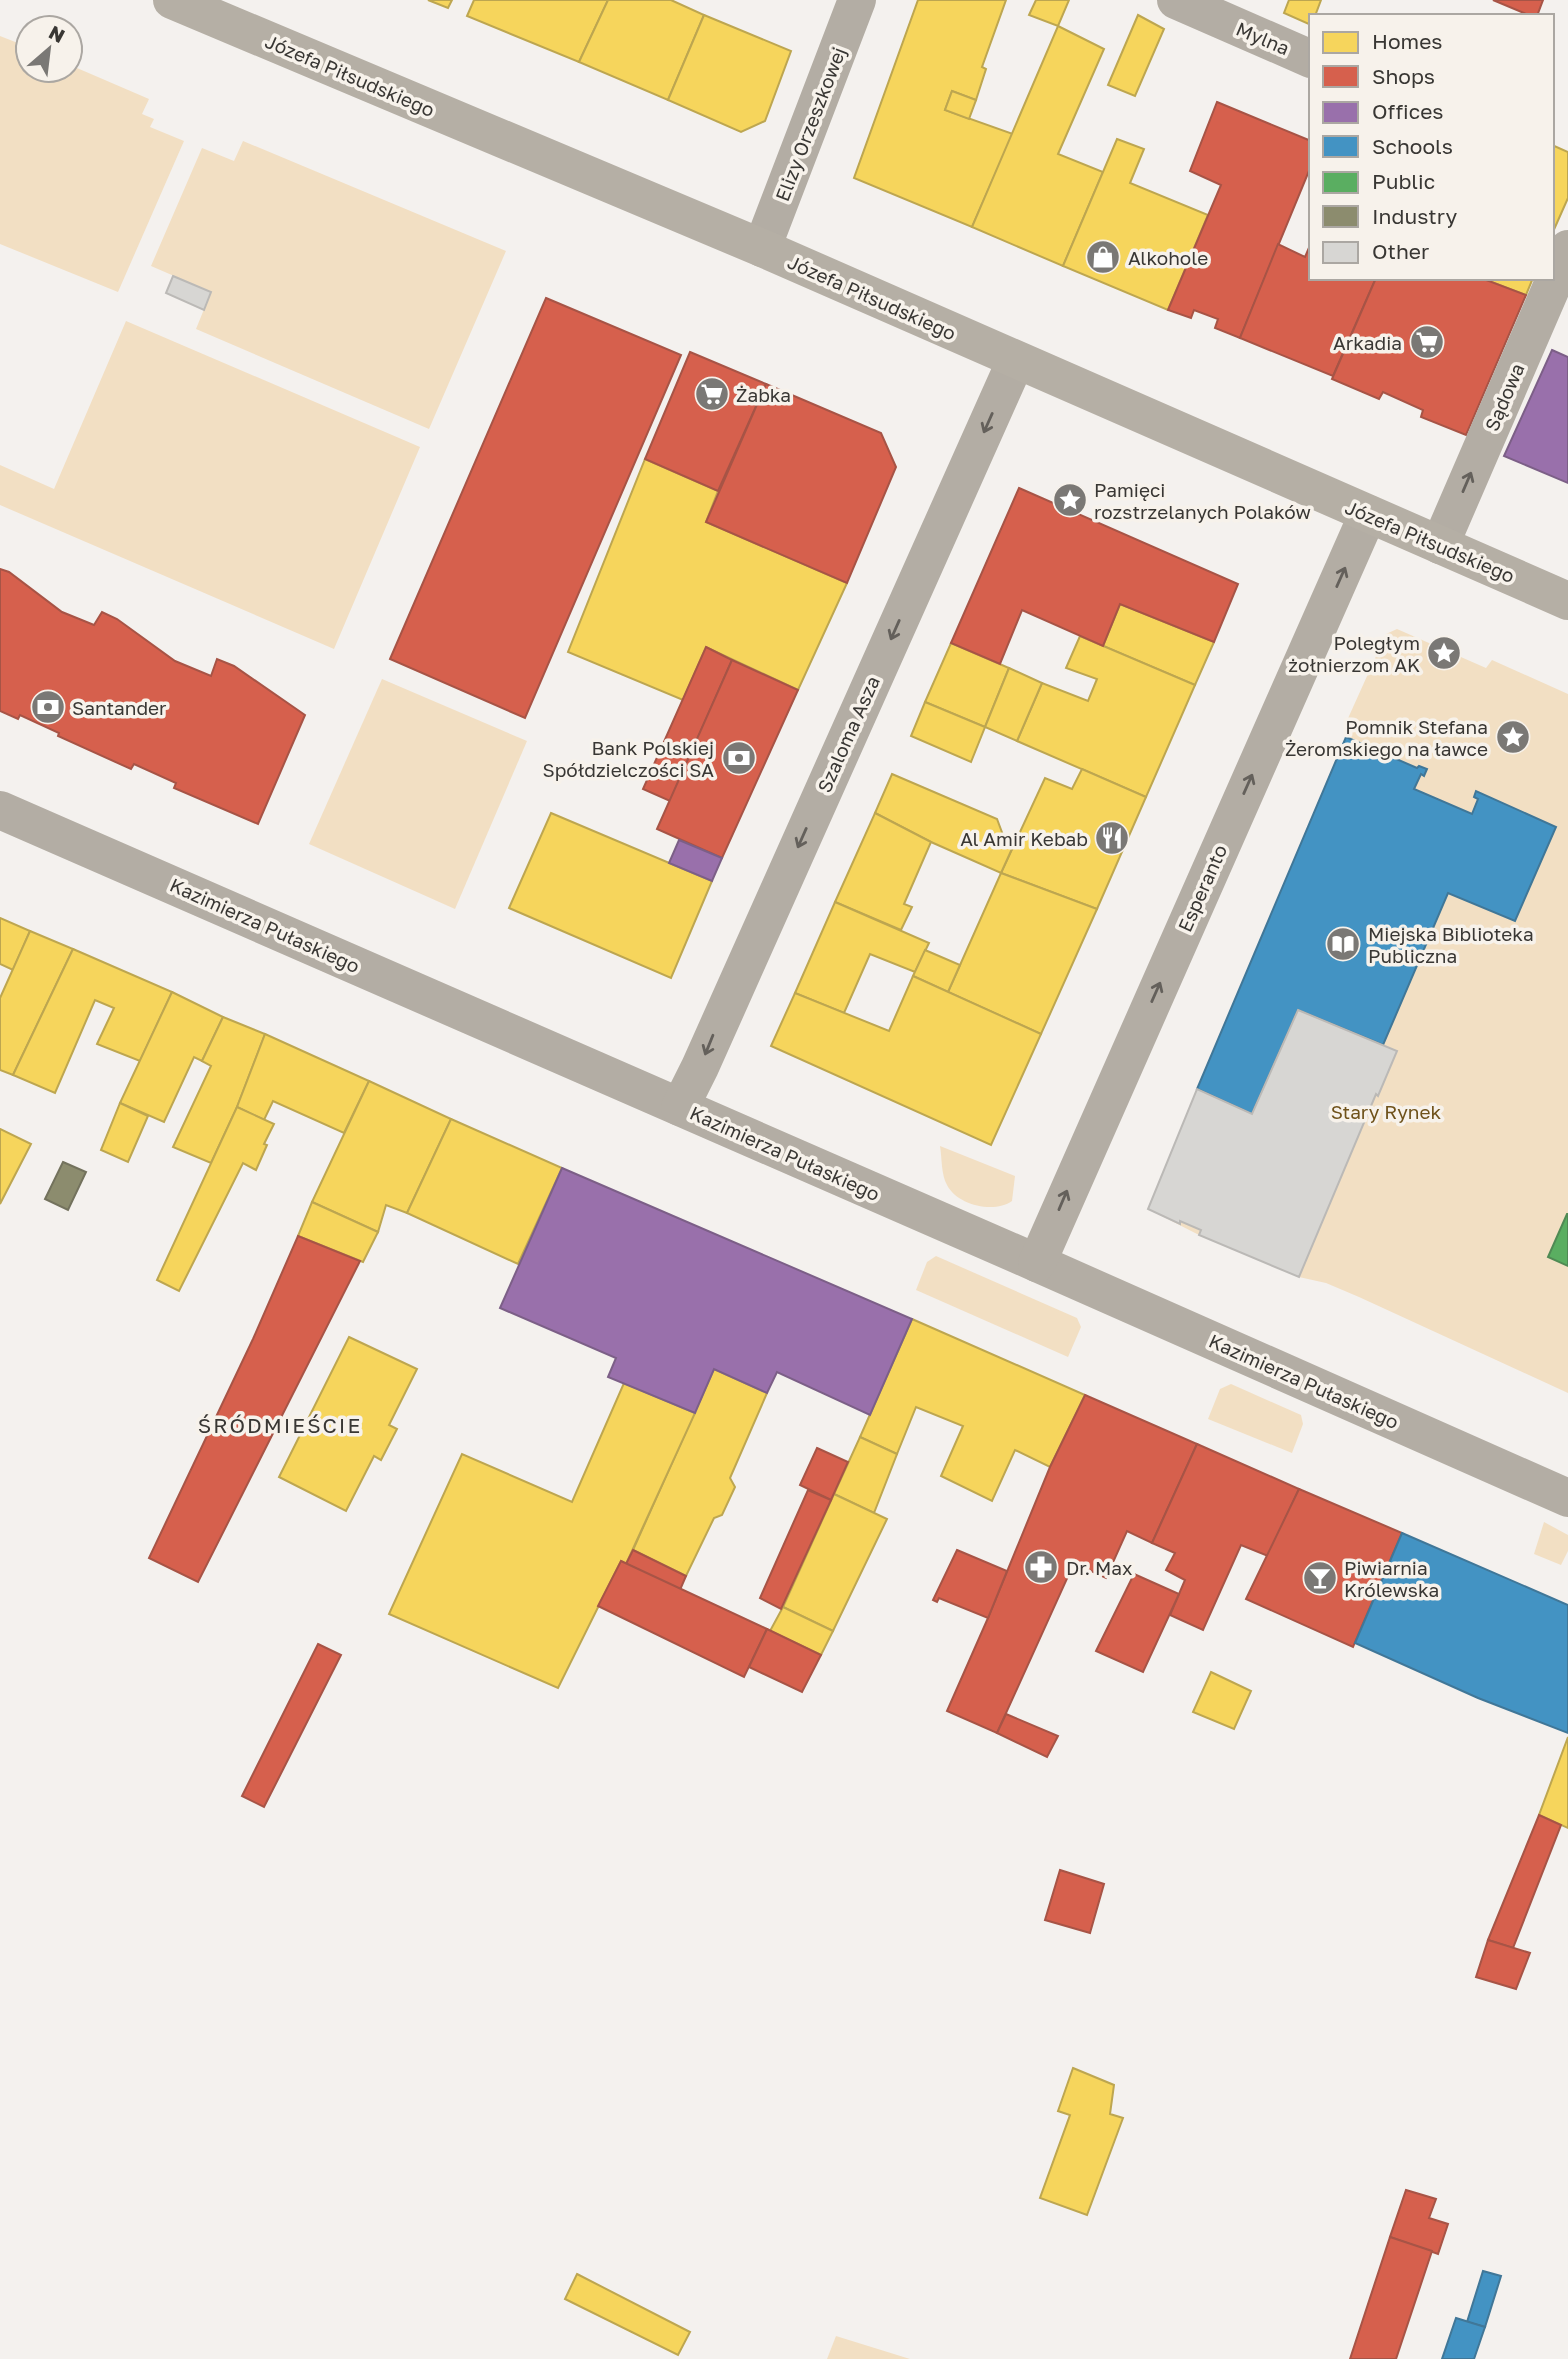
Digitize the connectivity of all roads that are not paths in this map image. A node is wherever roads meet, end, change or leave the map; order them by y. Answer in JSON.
{"nodes":[{"id":1,"x":172,"y":0,"type":"edge"},
{"id":2,"x":857,"y":0,"type":"edge"},
{"id":3,"x":1176,"y":0,"type":"edge"},
{"id":4,"x":1309,"y":57,"type":"edge"},
{"id":5,"x":762,"y":248,"type":"junction"},
{"id":6,"x":1568,"y":250,"type":"edge"},
{"id":7,"x":1016,"y":360,"type":"junction"},
{"id":8,"x":1368,"y":514,"type":"junction"},
{"id":9,"x":1440,"y":545,"type":"junction"},
{"id":10,"x":1568,"y":601,"type":"edge"},
{"id":11,"x":0,"y":810,"type":"edge"},
{"id":12,"x":680,"y":1107,"type":"junction"},
{"id":13,"x":1037,"y":1263,"type":"junction"},
{"id":14,"x":1568,"y":1498,"type":"edge"}],
"edges":[{"from":1,"to":5,"type":"main road","name":"Józefa Piłsudskiego"},
{"from":2,"to":5,"type":"street","name":"Elizy Orzeszkowej"},
{"from":3,"to":4,"type":"street","name":"Mylna"},
{"from":5,"to":7,"type":"main road","name":"Józefa Piłsudskiego"},
{"from":9,"to":6,"type":"street","name":"Sądowa","one_way":true},
{"from":7,"to":8,"type":"main road","name":"Józefa Piłsudskiego"},
{"from":7,"to":12,"type":"street","name":"Szaloma Asza","one_way":true},
{"from":8,"to":9,"type":"main road","name":"Józefa Piłsudskiego"},
{"from":13,"to":8,"type":"street","name":"Esperanto","one_way":true},
{"from":9,"to":10,"type":"main road","name":"Józefa Piłsudskiego"},
{"from":11,"to":12,"type":"street","name":"Kazimierza Pułaskiego"},
{"from":12,"to":13,"type":"street","name":"Kazimierza Pułaskiego"},
{"from":13,"to":14,"type":"street","name":"Kazimierza Pułaskiego"}]}
